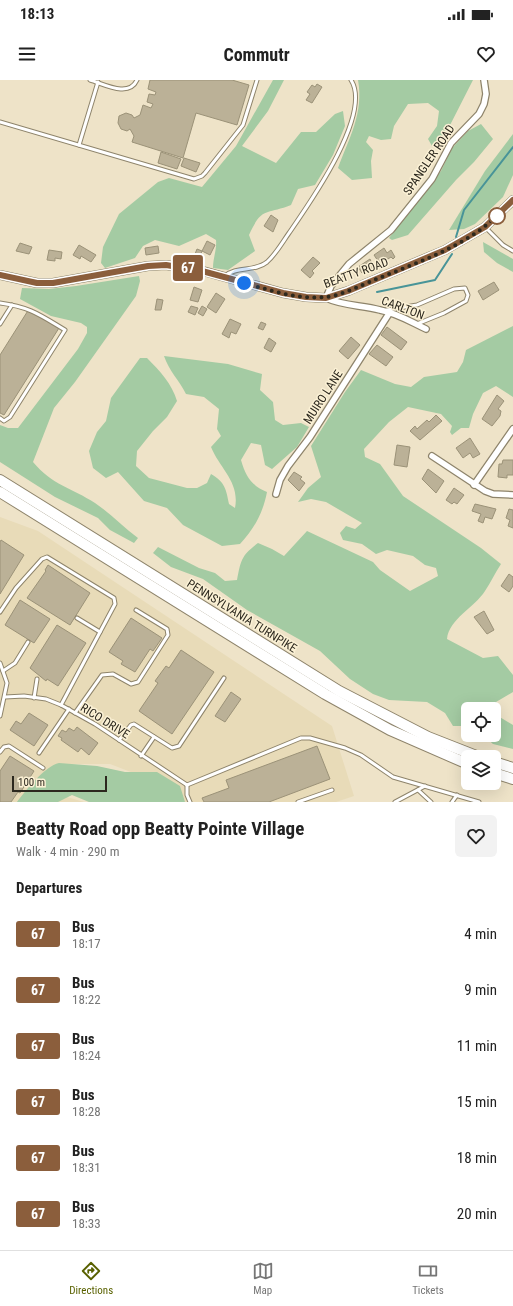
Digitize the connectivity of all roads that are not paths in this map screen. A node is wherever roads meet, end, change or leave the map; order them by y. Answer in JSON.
{"nodes":[{"id":1,"x":90,"y":80,"type":"edge"},
{"id":2,"x":137,"y":80,"type":"edge"},
{"id":3,"x":257,"y":80,"type":"edge"},
{"id":4,"x":351,"y":80,"type":"edge"},
{"id":5,"x":484,"y":80,"type":"edge"},
{"id":6,"x":98,"y":82,"type":"junction"},
{"id":7,"x":0,"y":122,"type":"edge"},
{"id":8,"x":79,"y":145,"type":"junction"},
{"id":9,"x":513,"y":200,"type":"edge"},
{"id":10,"x":485,"y":227,"type":"junction"},
{"id":11,"x":513,"y":251,"type":"edge"},
{"id":12,"x":0,"y":275,"type":"edge"},
{"id":13,"x":223,"y":277,"type":"junction"},
{"id":14,"x":326,"y":298,"type":"junction"},
{"id":15,"x":0,"y":303,"type":"edge"},
{"id":16,"x":12,"y":305,"type":"junction"},
{"id":17,"x":388,"y":312,"type":"junction"},
{"id":18,"x":0,"y":324,"type":"edge"},
{"id":19,"x":417,"y":324,"type":"junction"},
{"id":20,"x":426,"y":329,"type":"dead end"},
{"id":21,"x":0,"y":418,"type":"edge"},
{"id":22,"x":513,"y":429,"type":"edge"},
{"id":23,"x":432,"y":456,"type":"dead end"},
{"id":24,"x":0,"y":480,"type":"edge"},
{"id":25,"x":474,"y":485,"type":"junction"},
{"id":26,"x":0,"y":492,"type":"edge"},
{"id":27,"x":276,"y":494,"type":"dead end"},
{"id":28,"x":513,"y":495,"type":"edge"},
{"id":29,"x":136,"y":610,"type":"dead end"},
{"id":30,"x":0,"y":612,"type":"edge"},
{"id":31,"x":77,"y":618,"type":"dead end"},
{"id":32,"x":100,"y":632,"type":"junction"},
{"id":33,"x":28,"y":642,"type":"dead end"},
{"id":34,"x":0,"y":663,"type":"edge"},
{"id":35,"x":4,"y":673,"type":"junction"},
{"id":36,"x":0,"y":675,"type":"edge"},
{"id":37,"x":224,"y":678,"type":"dead end"},
{"id":38,"x":37,"y":679,"type":"dead end"},
{"id":39,"x":5,"y":697,"type":"junction"},
{"id":40,"x":34,"y":698,"type":"junction"},
{"id":41,"x":61,"y":705,"type":"junction"},
{"id":42,"x":69,"y":709,"type":"junction"},
{"id":43,"x":75,"y":713,"type":"junction"},
{"id":44,"x":0,"y":716,"type":"edge"},
{"id":45,"x":154,"y":737,"type":"junction"},
{"id":46,"x":119,"y":740,"type":"junction"},
{"id":47,"x":461,"y":750,"type":"edge"},
{"id":48,"x":0,"y":752,"type":"edge"},
{"id":49,"x":39,"y":754,"type":"dead end"},
{"id":50,"x":141,"y":756,"type":"junction"},
{"id":51,"x":461,"y":761,"type":"edge"},
{"id":52,"x":501,"y":764,"type":"edge"},
{"id":53,"x":43,"y":768,"type":"dead end"},
{"id":54,"x":513,"y":768,"type":"edge"},
{"id":55,"x":501,"y":775,"type":"edge"},
{"id":56,"x":513,"y":779,"type":"edge"},
{"id":57,"x":187,"y":785,"type":"junction"},
{"id":58,"x":425,"y":786,"type":"junction"},
{"id":59,"x":332,"y":790,"type":"dead end"},
{"id":60,"x":418,"y":790,"type":"junction"},
{"id":61,"x":457,"y":795,"type":"junction"},
{"id":62,"x":190,"y":802,"type":"edge"},
{"id":63,"x":298,"y":802,"type":"edge"},
{"id":64,"x":395,"y":802,"type":"edge"},
{"id":65,"x":431,"y":802,"type":"edge"},
{"id":66,"x":452,"y":802,"type":"edge"},
{"id":67,"x":479,"y":802,"type":"edge"}],
"edges":[{"from":1,"to":6,"type":"lane"},
{"from":2,"to":6,"type":"lane"},
{"from":3,"to":8,"type":"lane"},
{"from":4,"to":13,"type":"lane"},
{"from":5,"to":14,"type":"street","name":"SPANGLER ROAD"},
{"from":6,"to":8,"type":"lane"},
{"from":7,"to":8,"type":"lane"},
{"from":9,"to":10,"type":"street","name":"BEATTY ROAD"},
{"from":10,"to":11,"type":"lane"},
{"from":10,"to":14,"type":"street","name":"BEATTY ROAD"},
{"from":12,"to":13,"type":"street","name":"BEATTY ROAD"},
{"from":13,"to":14,"type":"street","name":"BEATTY ROAD"},
{"from":14,"to":17,"type":"street","name":"CARLTON"},
{"from":15,"to":16,"type":"lane"},
{"from":16,"to":18,"type":"lane"},
{"from":16,"to":21,"type":"lane"},
{"from":17,"to":19,"type":"street","name":"CARLTON"},
{"from":17,"to":19,"type":"lane"},
{"from":17,"to":27,"type":"street","name":"MUIRO LANE"},
{"from":19,"to":20,"type":"street","name":"CARLTON"},
{"from":22,"to":25,"type":"street"},
{"from":23,"to":25,"type":"street"},
{"from":24,"to":47,"type":"highway","name":"PENNSYLVANIA TURNPIKE"},
{"from":25,"to":28,"type":"street"},
{"from":26,"to":51,"type":"highway","name":"PENNSYLVANIA TURNPIKE"},
{"from":29,"to":43,"type":"lane"},
{"from":30,"to":32,"type":"lane"},
{"from":31,"to":32,"type":"lane"},
{"from":32,"to":41,"type":"lane"},
{"from":33,"to":35,"type":"lane"},
{"from":34,"to":35,"type":"lane"},
{"from":35,"to":36,"type":"lane"},
{"from":35,"to":39,"type":"lane"},
{"from":37,"to":45,"type":"lane"},
{"from":38,"to":40,"type":"lane"},
{"from":39,"to":40,"type":"lane","name":"RICO DRIVE"},
{"from":39,"to":44,"type":"lane"},
{"from":40,"to":41,"type":"lane","name":"RICO DRIVE"},
{"from":41,"to":42,"type":"lane","name":"RICO DRIVE"},
{"from":42,"to":43,"type":"lane","name":"RICO DRIVE"},
{"from":42,"to":49,"type":"lane"},
{"from":43,"to":46,"type":"lane","name":"RICO DRIVE"},
{"from":45,"to":46,"type":"lane"},
{"from":45,"to":50,"type":"lane"},
{"from":46,"to":50,"type":"lane","name":"RICO DRIVE"},
{"from":48,"to":53,"type":"lane"},
{"from":50,"to":57,"type":"lane","name":"RICO DRIVE"},
{"from":52,"to":54,"type":"highway"},
{"from":55,"to":56,"type":"highway"},
{"from":57,"to":58,"type":"lane"},
{"from":57,"to":62,"type":"lane"},
{"from":58,"to":60,"type":"lane"},
{"from":58,"to":61,"type":"lane"},
{"from":59,"to":63,"type":"lane"},
{"from":60,"to":64,"type":"lane"},
{"from":60,"to":65,"type":"lane"},
{"from":61,"to":66,"type":"lane"},
{"from":61,"to":67,"type":"lane"}]}
